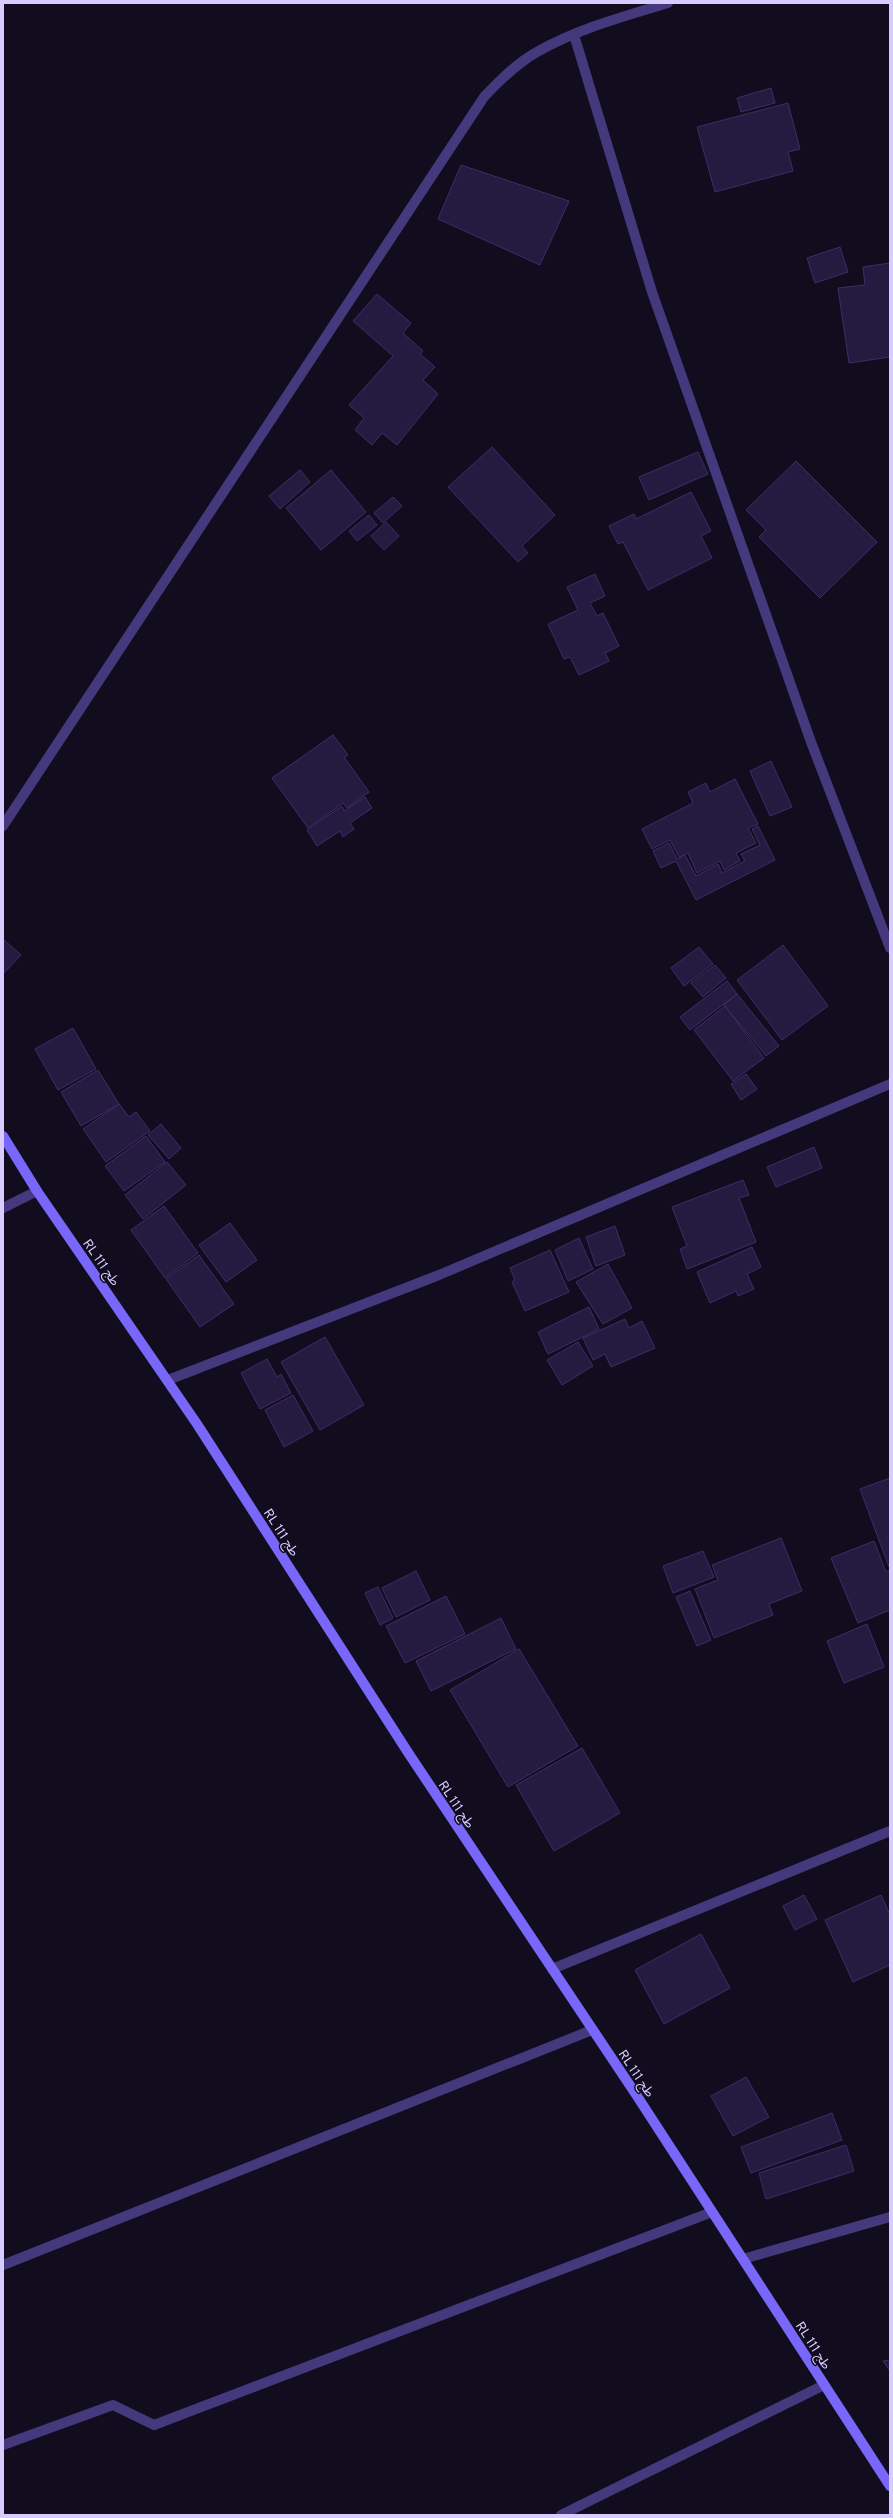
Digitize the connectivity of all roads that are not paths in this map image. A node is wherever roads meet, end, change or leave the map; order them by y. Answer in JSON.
{"nodes":[{"id":1,"x":668,"y":3,"type":"edge"},
{"id":2,"x":574,"y":35,"type":"junction"},
{"id":3,"x":3,"y":826,"type":"edge"},
{"id":4,"x":890,"y":948,"type":"edge"},
{"id":5,"x":890,"y":1084,"type":"edge"},
{"id":6,"x":3,"y":1136,"type":"edge"},
{"id":7,"x":37,"y":1191,"type":"junction"},
{"id":8,"x":3,"y":1208,"type":"edge"},
{"id":9,"x":168,"y":1380,"type":"junction"},
{"id":10,"x":890,"y":1832,"type":"edge"},
{"id":11,"x":552,"y":1969,"type":"junction"},
{"id":12,"x":592,"y":2030,"type":"junction"},
{"id":13,"x":712,"y":2212,"type":"junction"},
{"id":14,"x":890,"y":2217,"type":"edge"},
{"id":15,"x":743,"y":2259,"type":"junction"},
{"id":16,"x":3,"y":2265,"type":"edge"},
{"id":17,"x":824,"y":2385,"type":"junction"},
{"id":18,"x":3,"y":2444,"type":"edge"},
{"id":19,"x":890,"y":2486,"type":"edge"},
{"id":20,"x":561,"y":2515,"type":"edge"}],
"edges":[{"from":1,"to":2,"type":"street"},
{"from":2,"to":3,"type":"street"},
{"from":2,"to":4,"type":"street"},
{"from":5,"to":9,"type":"street"},
{"from":6,"to":7,"type":"street","name":"RL طج 111"},
{"from":7,"to":8,"type":"street"},
{"from":7,"to":9,"type":"street","name":"RL طج 111"},
{"from":9,"to":11,"type":"street","name":"RL طج 111"},
{"from":10,"to":11,"type":"street"},
{"from":11,"to":12,"type":"street","name":"RL طج 111"},
{"from":12,"to":13,"type":"street","name":"RL طج 111"},
{"from":12,"to":16,"type":"street"},
{"from":13,"to":15,"type":"street","name":"RL طج 111"},
{"from":13,"to":18,"type":"street"},
{"from":14,"to":15,"type":"street"},
{"from":15,"to":17,"type":"street","name":"RL طج 111"},
{"from":17,"to":19,"type":"street","name":"RL طج 111"},
{"from":17,"to":20,"type":"street"}]}
